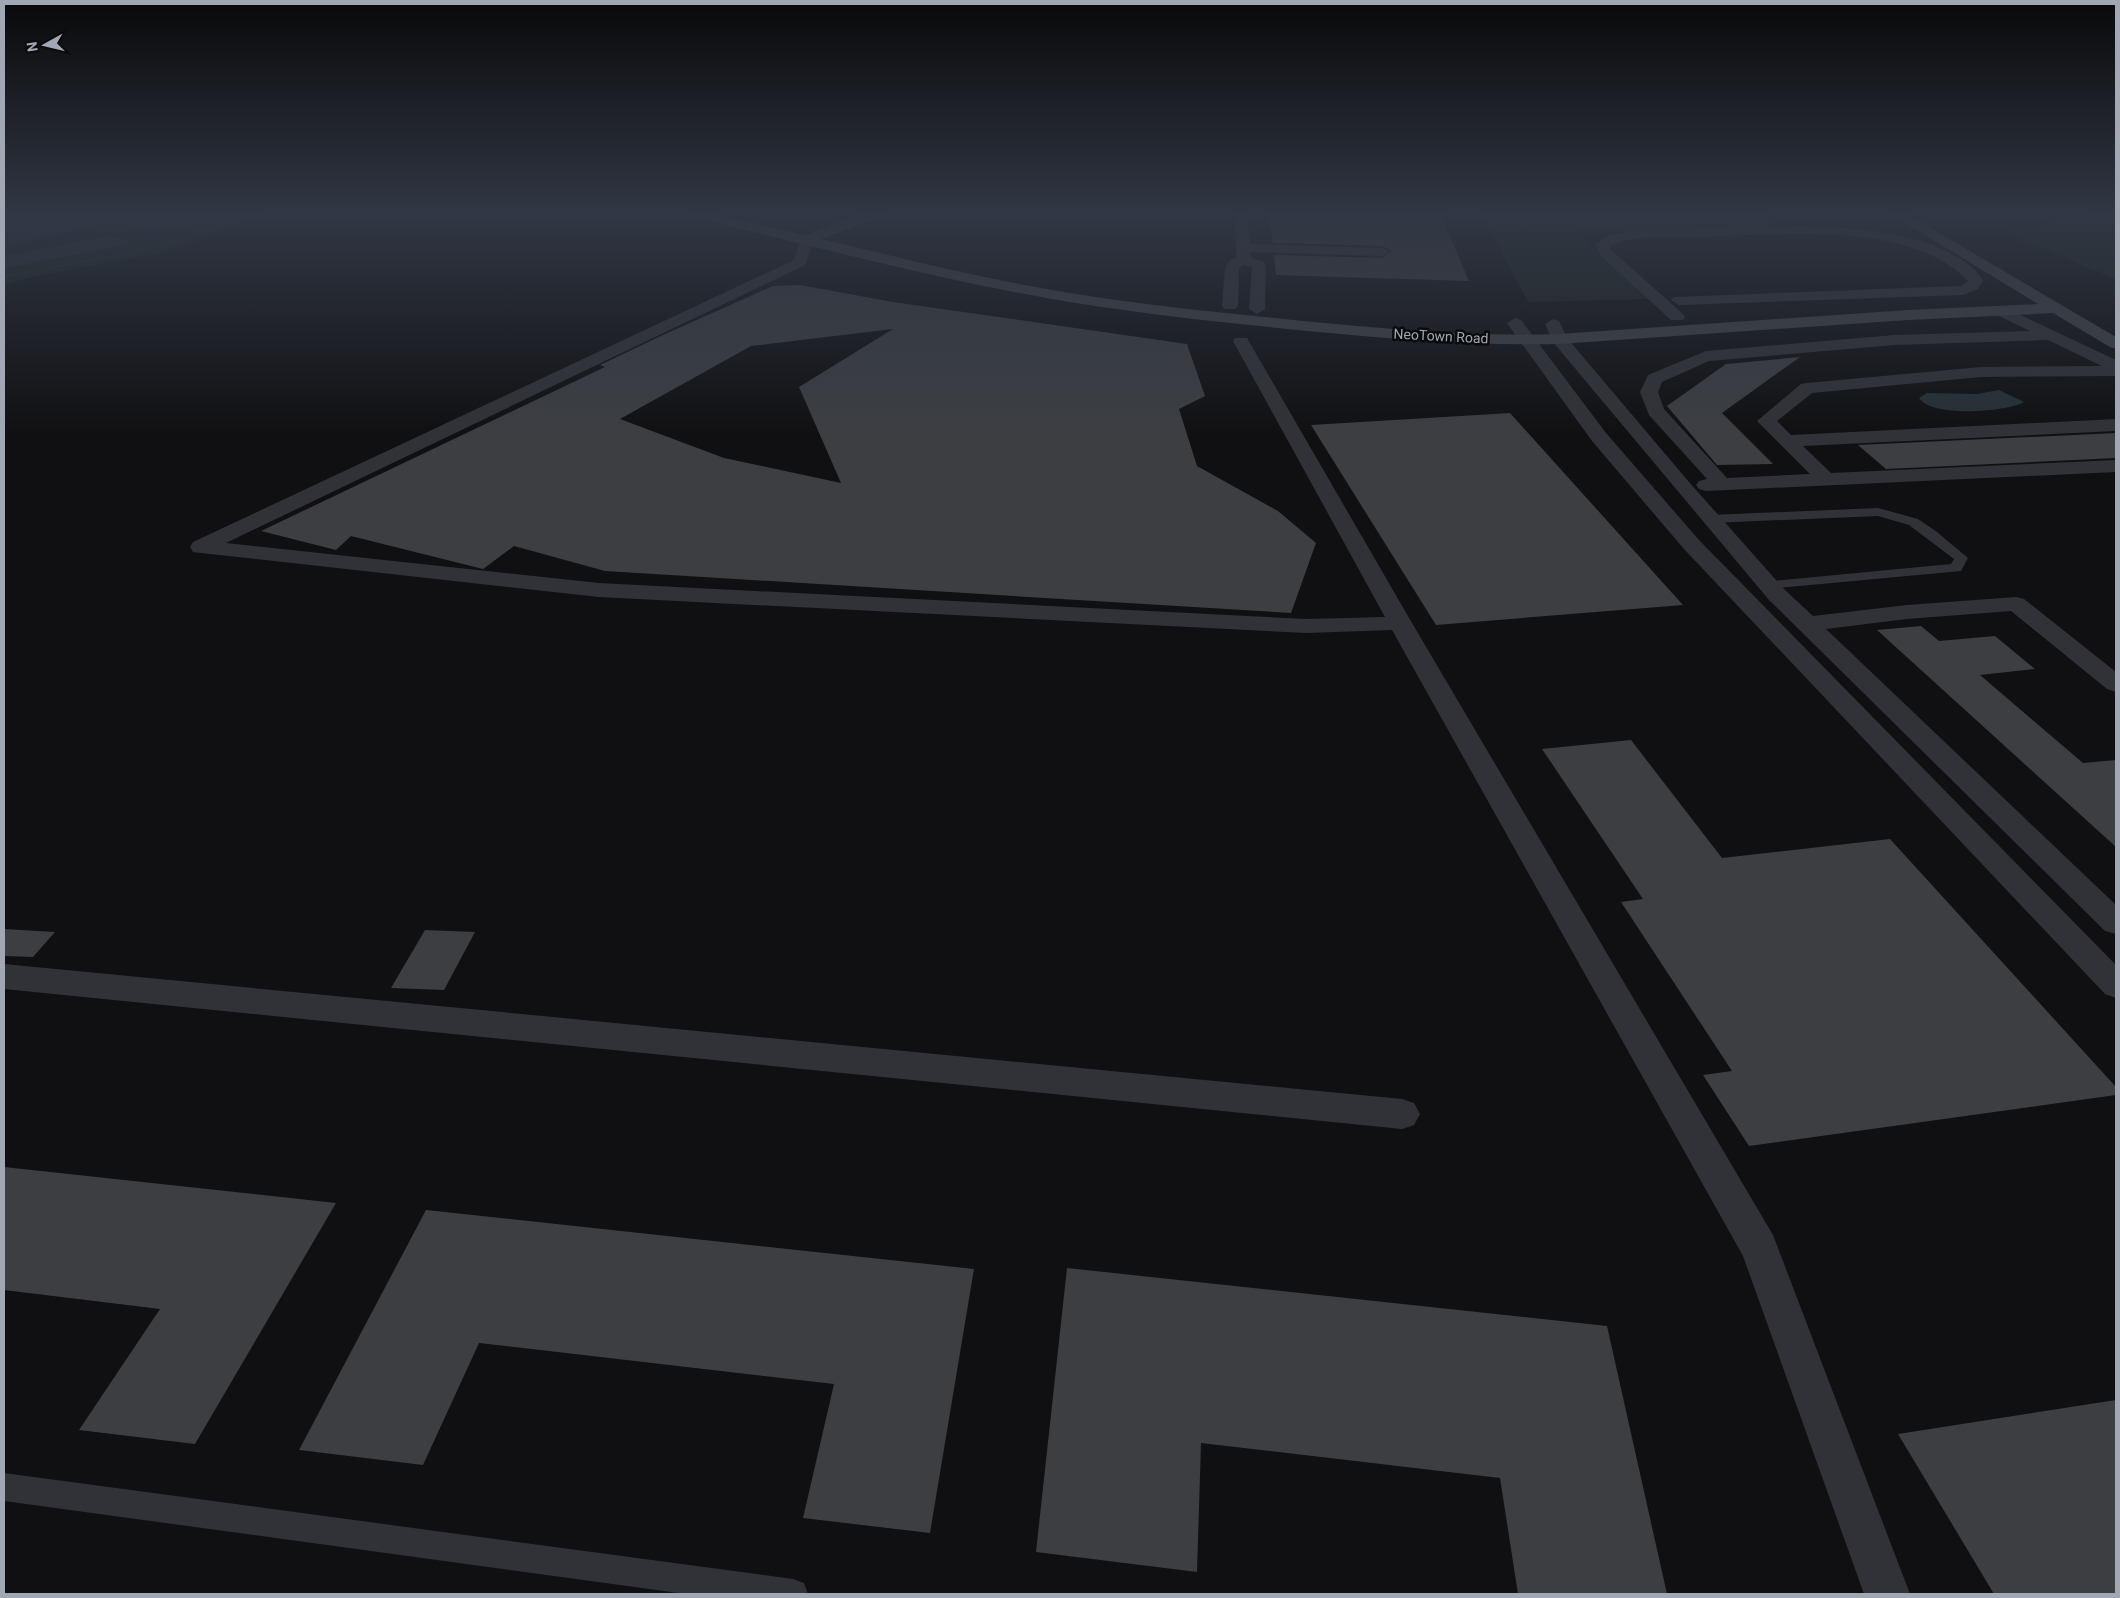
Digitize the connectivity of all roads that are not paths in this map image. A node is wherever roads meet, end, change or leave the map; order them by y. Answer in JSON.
{"nodes":[{"id":1,"x":746,"y":288,"type":"edge"},
{"id":2,"x":1015,"y":288,"type":"edge"},
{"id":3,"x":1096,"y":288,"type":"edge"},
{"id":4,"x":1231,"y":288,"type":"edge"},
{"id":5,"x":1258,"y":288,"type":"edge"},
{"id":6,"x":1644,"y":288,"type":"edge"},
{"id":7,"x":1664,"y":288,"type":"edge"},
{"id":8,"x":1849,"y":288,"type":"edge"},
{"id":9,"x":1969,"y":288,"type":"edge"},
{"id":10,"x":2021,"y":288,"type":"edge"},
{"id":11,"x":1674,"y":296,"type":"junction"},
{"id":12,"x":2037,"y":297,"type":"junction"},
{"id":13,"x":1230,"y":306,"type":"junction"},
{"id":14,"x":2055,"y":308,"type":"junction"},
{"id":15,"x":1257,"y":309,"type":"junction"},
{"id":16,"x":2019,"y":315,"type":"junction"},
{"id":17,"x":1696,"y":316,"type":"junction"},
{"id":18,"x":1376,"y":317,"type":"dead end"},
{"id":19,"x":1677,"y":317,"type":"junction"},
{"id":20,"x":1591,"y":322,"type":"dead end"},
{"id":21,"x":1561,"y":328,"type":"junction"},
{"id":22,"x":1514,"y":329,"type":"junction"},
{"id":23,"x":2048,"y":335,"type":"junction"},
{"id":24,"x":1241,"y":341,"type":"dead end"},
{"id":25,"x":2116,"y":344,"type":"edge"},
{"id":26,"x":2116,"y":366,"type":"edge"},
{"id":27,"x":2116,"y":370,"type":"edge"},
{"id":28,"x":2116,"y":425,"type":"edge"},
{"id":29,"x":1786,"y":441,"type":"junction"},
{"id":30,"x":2116,"y":466,"type":"edge"},
{"id":31,"x":1827,"y":480,"type":"junction"},
{"id":32,"x":1717,"y":485,"type":"junction"},
{"id":33,"x":1682,"y":486,"type":"junction"},
{"id":34,"x":1710,"y":519,"type":"junction"},
{"id":35,"x":1768,"y":585,"type":"junction"},
{"id":36,"x":1400,"y":623,"type":"junction"},
{"id":37,"x":1807,"y":624,"type":"junction"},
{"id":38,"x":2116,"y":684,"type":"edge"},
{"id":39,"x":2116,"y":922,"type":"edge"},
{"id":40,"x":4,"y":976,"type":"edge"},
{"id":41,"x":2116,"y":985,"type":"edge"},
{"id":42,"x":1402,"y":1114,"type":"dead end"},
{"id":43,"x":4,"y":1487,"type":"edge"},
{"id":44,"x":793,"y":1594,"type":"edge"},
{"id":45,"x":1887,"y":1594,"type":"edge"}],
"edges":[{"from":1,"to":36,"type":"street"},
{"from":2,"to":22,"type":"street","name":"NeoTown Road"},
{"from":3,"to":13,"type":"street","name":"NeoTown Road"},
{"from":4,"to":13,"type":"street"},
{"from":5,"to":15,"type":"street"},
{"from":6,"to":19,"type":"street"},
{"from":7,"to":11,"type":"street"},
{"from":8,"to":11,"type":"street"},
{"from":9,"to":11,"type":"street"},
{"from":10,"to":12,"type":"street"},
{"from":11,"to":17,"type":"street"},
{"from":12,"to":14,"type":"street"},
{"from":12,"to":17,"type":"street"},
{"from":13,"to":15,"type":"street","name":"NeoTown Road"},
{"from":14,"to":16,"type":"street"},
{"from":14,"to":25,"type":"street"},
{"from":15,"to":18,"type":"street","name":"NeoTown Road"},
{"from":16,"to":21,"type":"street","name":"NeoTown Road"},
{"from":16,"to":23,"type":"street"},
{"from":17,"to":19,"type":"street"},
{"from":19,"to":20,"type":"street"},
{"from":21,"to":22,"type":"street","name":"NeoTown Road"},
{"from":21,"to":33,"type":"street"},
{"from":22,"to":41,"type":"street"},
{"from":23,"to":26,"type":"street"},
{"from":23,"to":32,"type":"street"},
{"from":24,"to":36,"type":"street"},
{"from":27,"to":29,"type":"street"},
{"from":28,"to":29,"type":"street"},
{"from":29,"to":31,"type":"street"},
{"from":30,"to":31,"type":"street"},
{"from":31,"to":32,"type":"street"},
{"from":32,"to":33,"type":"street"},
{"from":33,"to":34,"type":"street"},
{"from":34,"to":35,"type":"street"},
{"from":34,"to":35,"type":"lane"},
{"from":35,"to":37,"type":"street"},
{"from":36,"to":45,"type":"street"},
{"from":37,"to":38,"type":"street"},
{"from":37,"to":39,"type":"street"},
{"from":40,"to":42,"type":"street"},
{"from":43,"to":44,"type":"lane"}]}
